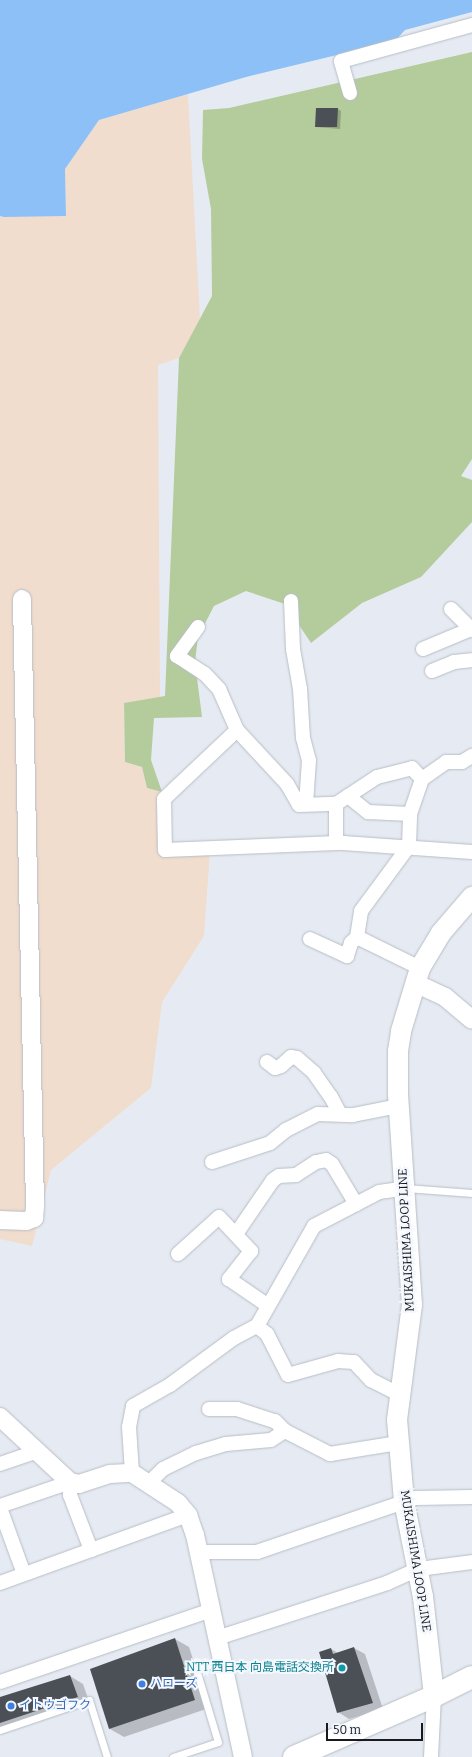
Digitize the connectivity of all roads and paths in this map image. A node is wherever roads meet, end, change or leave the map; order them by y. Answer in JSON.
{"nodes":[{"id":1,"x":472,"y":25,"type":"edge"},
{"id":2,"x":350,"y":93,"type":"dead end"},
{"id":3,"x":22,"y":599,"type":"dead end"},
{"id":4,"x":292,"y":601,"type":"dead end"},
{"id":5,"x":451,"y":609,"type":"dead end"},
{"id":6,"x":198,"y":627,"type":"dead end"},
{"id":7,"x":472,"y":630,"type":"edge"},
{"id":8,"x":423,"y":649,"type":"dead end"},
{"id":9,"x":472,"y":660,"type":"edge"},
{"id":10,"x":432,"y":671,"type":"dead end"},
{"id":11,"x":237,"y":730,"type":"junction"},
{"id":12,"x":472,"y":756,"type":"edge"},
{"id":13,"x":422,"y":779,"type":"junction"},
{"id":14,"x":348,"y":796,"type":"junction"},
{"id":15,"x":306,"y":804,"type":"junction"},
{"id":16,"x":336,"y":804,"type":"junction"},
{"id":17,"x":410,"y":814,"type":"junction"},
{"id":18,"x":336,"y":843,"type":"junction"},
{"id":19,"x":409,"y":846,"type":"junction"},
{"id":20,"x":472,"y":852,"type":"edge"},
{"id":21,"x":472,"y":897,"type":"edge"},
{"id":22,"x":357,"y":937,"type":"junction"},
{"id":23,"x":310,"y":939,"type":"dead end"},
{"id":24,"x":418,"y":975,"type":"junction"},
{"id":25,"x":472,"y":1020,"type":"edge"},
{"id":26,"x":267,"y":1062,"type":"dead end"},
{"id":27,"x":399,"y":1106,"type":"junction"},
{"id":28,"x":340,"y":1114,"type":"junction"},
{"id":29,"x":212,"y":1162,"type":"dead end"},
{"id":30,"x":406,"y":1188,"type":"junction"},
{"id":31,"x":472,"y":1193,"type":"edge"},
{"id":32,"x":356,"y":1204,"type":"junction"},
{"id":33,"x":0,"y":1220,"type":"edge"},
{"id":34,"x":236,"y":1234,"type":"junction"},
{"id":35,"x":178,"y":1254,"type":"dead end"},
{"id":36,"x":267,"y":1305,"type":"junction"},
{"id":37,"x":257,"y":1326,"type":"junction"},
{"id":38,"x":398,"y":1394,"type":"junction"},
{"id":39,"x":209,"y":1409,"type":"dead end"},
{"id":40,"x":0,"y":1417,"type":"edge"},
{"id":41,"x":285,"y":1431,"type":"junction"},
{"id":42,"x":398,"y":1443,"type":"junction"},
{"id":43,"x":37,"y":1451,"type":"junction"},
{"id":44,"x":0,"y":1464,"type":"edge"},
{"id":45,"x":132,"y":1473,"type":"junction"},
{"id":46,"x":70,"y":1482,"type":"junction"},
{"id":47,"x":148,"y":1484,"type":"junction"},
{"id":48,"x":472,"y":1497,"type":"edge"},
{"id":49,"x":404,"y":1501,"type":"junction"},
{"id":50,"x":0,"y":1507,"type":"edge"},
{"id":51,"x":188,"y":1515,"type":"junction"},
{"id":52,"x":91,"y":1550,"type":"junction"},
{"id":53,"x":198,"y":1552,"type":"junction"},
{"id":54,"x":472,"y":1562,"type":"edge"},
{"id":55,"x":419,"y":1569,"type":"junction"},
{"id":56,"x":24,"y":1574,"type":"junction"},
{"id":57,"x":0,"y":1582,"type":"edge"},
{"id":58,"x":211,"y":1610,"type":"junction"},
{"id":59,"x":217,"y":1638,"type":"junction"},
{"id":60,"x":222,"y":1661,"type":"junction"},
{"id":61,"x":472,"y":1677,"type":"edge"},
{"id":62,"x":0,"y":1682,"type":"edge"},
{"id":63,"x":434,"y":1696,"type":"junction"},
{"id":64,"x":0,"y":1730,"type":"edge"},
{"id":65,"x":107,"y":1757,"type":"edge"},
{"id":66,"x":173,"y":1757,"type":"edge"},
{"id":67,"x":243,"y":1757,"type":"edge"},
{"id":68,"x":294,"y":1757,"type":"edge"},
{"id":69,"x":431,"y":1757,"type":"edge"}],
"edges":[{"from":1,"to":2,"type":"street"},
{"from":3,"to":33,"type":"street"},
{"from":4,"to":15,"type":"street"},
{"from":5,"to":7,"type":"street"},
{"from":6,"to":11,"type":"street"},
{"from":7,"to":8,"type":"street"},
{"from":9,"to":10,"type":"street"},
{"from":11,"to":15,"type":"street"},
{"from":11,"to":18,"type":"street"},
{"from":12,"to":13,"type":"street"},
{"from":13,"to":14,"type":"street"},
{"from":13,"to":17,"type":"street"},
{"from":14,"to":16,"type":"street"},
{"from":14,"to":17,"type":"street"},
{"from":15,"to":16,"type":"street"},
{"from":16,"to":18,"type":"street"},
{"from":17,"to":19,"type":"street"},
{"from":18,"to":19,"type":"street"},
{"from":19,"to":20,"type":"street"},
{"from":19,"to":22,"type":"street"},
{"from":21,"to":24,"type":"main road","name":"MUKAISHIMA LOOP LINE"},
{"from":22,"to":23,"type":"street"},
{"from":22,"to":24,"type":"street"},
{"from":24,"to":25,"type":"street"},
{"from":24,"to":27,"type":"main road","name":"MUKAISHIMA LOOP LINE"},
{"from":26,"to":28,"type":"street"},
{"from":27,"to":28,"type":"street"},
{"from":27,"to":30,"type":"main road","name":"MUKAISHIMA LOOP LINE"},
{"from":28,"to":29,"type":"street"},
{"from":30,"to":31,"type":"lane"},
{"from":30,"to":32,"type":"street"},
{"from":30,"to":38,"type":"main road","name":"MUKAISHIMA LOOP LINE"},
{"from":32,"to":34,"type":"street"},
{"from":32,"to":36,"type":"street"},
{"from":34,"to":35,"type":"street"},
{"from":34,"to":36,"type":"street"},
{"from":36,"to":37,"type":"street"},
{"from":37,"to":38,"type":"street"},
{"from":37,"to":45,"type":"street"},
{"from":38,"to":42,"type":"main road","name":"MUKAISHIMA LOOP LINE"},
{"from":39,"to":41,"type":"street"},
{"from":40,"to":43,"type":"street"},
{"from":41,"to":42,"type":"street"},
{"from":41,"to":47,"type":"street"},
{"from":42,"to":49,"type":"main road","name":"MUKAISHIMA LOOP LINE"},
{"from":43,"to":44,"type":"street"},
{"from":43,"to":46,"type":"street"},
{"from":45,"to":46,"type":"street"},
{"from":45,"to":47,"type":"street"},
{"from":46,"to":50,"type":"street"},
{"from":46,"to":52,"type":"street"},
{"from":47,"to":51,"type":"street"},
{"from":48,"to":49,"type":"street"},
{"from":49,"to":53,"type":"street"},
{"from":49,"to":55,"type":"main road","name":"MUKAISHIMA LOOP LINE"},
{"from":50,"to":56,"type":"street"},
{"from":51,"to":52,"type":"street"},
{"from":51,"to":53,"type":"street"},
{"from":52,"to":56,"type":"street"},
{"from":53,"to":58,"type":"street"},
{"from":54,"to":55,"type":"street"},
{"from":55,"to":59,"type":"street"},
{"from":55,"to":63,"type":"main road","name":"MUKAISHIMA LOOP LINE"},
{"from":56,"to":57,"type":"street"},
{"from":58,"to":59,"type":"street"},
{"from":58,"to":62,"type":"street"},
{"from":59,"to":60,"type":"street"},
{"from":60,"to":66,"type":"lane"},
{"from":60,"to":67,"type":"street"},
{"from":61,"to":63,"type":"highway"},
{"from":63,"to":68,"type":"highway"},
{"from":63,"to":69,"type":"street"},
{"from":64,"to":65,"type":"lane"}]}
